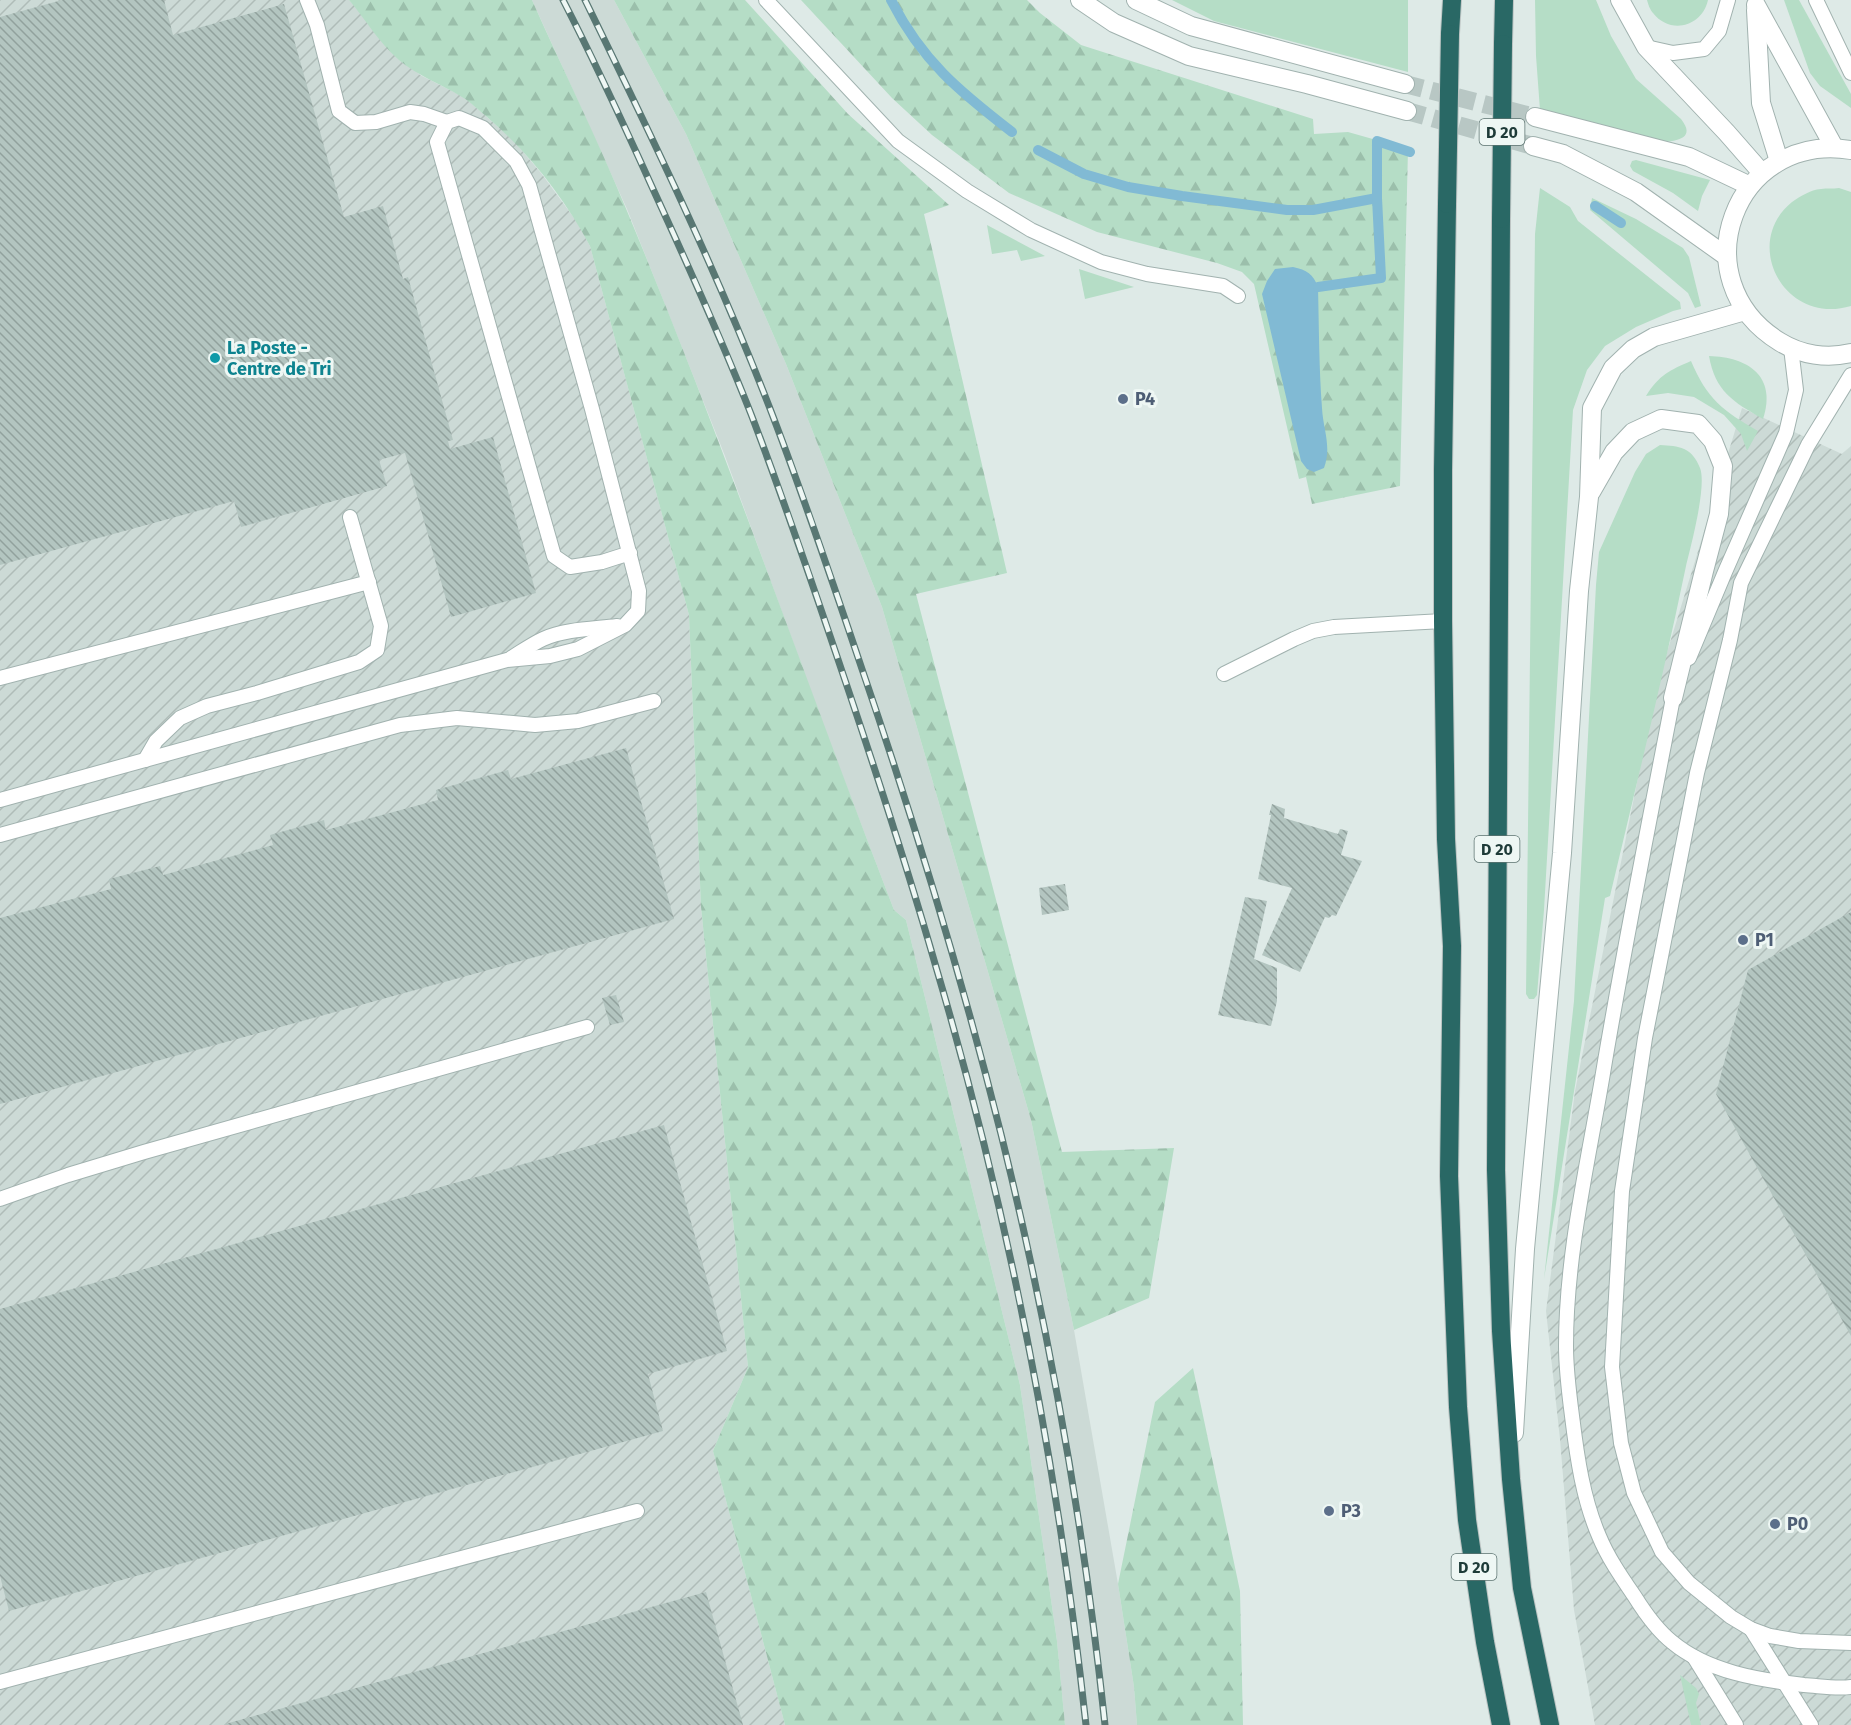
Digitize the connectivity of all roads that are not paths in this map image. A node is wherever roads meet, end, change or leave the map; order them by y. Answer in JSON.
{"nodes":[{"id":1,"x":308,"y":0,"type":"edge"},
{"id":2,"x":766,"y":0,"type":"edge"},
{"id":3,"x":1080,"y":0,"type":"edge"},
{"id":4,"x":1136,"y":0,"type":"edge"},
{"id":5,"x":1452,"y":0,"type":"edge"},
{"id":6,"x":1504,"y":0,"type":"edge"},
{"id":7,"x":1620,"y":0,"type":"edge"},
{"id":8,"x":1728,"y":0,"type":"edge"},
{"id":9,"x":1816,"y":0,"type":"edge"},
{"id":10,"x":1755,"y":2,"type":"edge"},
{"id":11,"x":1646,"y":47,"type":"junction"},
{"id":12,"x":1851,"y":73,"type":"edge"},
{"id":13,"x":1405,"y":84,"type":"tunnel mouth"},
{"id":14,"x":1407,"y":111,"type":"tunnel mouth"},
{"id":15,"x":1534,"y":117,"type":"tunnel mouth"},
{"id":16,"x":447,"y":122,"type":"junction"},
{"id":17,"x":1533,"y":146,"type":"tunnel mouth"},
{"id":18,"x":1842,"y":149,"type":"edge"},
{"id":19,"x":1779,"y":161,"type":"junction"},
{"id":20,"x":1756,"y":180,"type":"junction"},
{"id":21,"x":1726,"y":256,"type":"junction"},
{"id":22,"x":1238,"y":296,"type":"dead end"},
{"id":23,"x":1745,"y":311,"type":"junction"},
{"id":24,"x":1791,"y":348,"type":"junction"},
{"id":25,"x":1851,"y":354,"type":"edge"},
{"id":26,"x":1851,"y":375,"type":"edge"},
{"id":27,"x":1589,"y":497,"type":"junction"},
{"id":28,"x":350,"y":517,"type":"dead end"},
{"id":29,"x":630,"y":553,"type":"junction"},
{"id":30,"x":369,"y":582,"type":"junction"},
{"id":31,"x":1443,"y":621,"type":"junction"},
{"id":32,"x":1224,"y":674,"type":"dead end"},
{"id":33,"x":0,"y":678,"type":"edge"},
{"id":34,"x":1673,"y":698,"type":"junction"},
{"id":35,"x":654,"y":701,"type":"dead end"},
{"id":36,"x":144,"y":760,"type":"junction"},
{"id":37,"x":0,"y":800,"type":"edge"},
{"id":38,"x":0,"y":835,"type":"edge"},
{"id":39,"x":587,"y":1027,"type":"dead end"},
{"id":40,"x":0,"y":1199,"type":"edge"},
{"id":41,"x":1511,"y":1479,"type":"junction"},
{"id":42,"x":637,"y":1511,"type":"dead end"},
{"id":43,"x":1751,"y":1629,"type":"junction"},
{"id":44,"x":1851,"y":1642,"type":"edge"},
{"id":45,"x":1694,"y":1657,"type":"junction"},
{"id":46,"x":0,"y":1682,"type":"edge"},
{"id":47,"x":1784,"y":1683,"type":"junction"},
{"id":48,"x":1851,"y":1688,"type":"edge"},
{"id":49,"x":1501,"y":1725,"type":"edge"},
{"id":50,"x":1550,"y":1725,"type":"edge"},
{"id":51,"x":1736,"y":1725,"type":"edge"},
{"id":52,"x":1811,"y":1725,"type":"edge"}],
"edges":[{"from":1,"to":16,"type":"lane"},
{"from":2,"to":22,"type":"lane"},
{"from":3,"to":14,"type":"street"},
{"from":4,"to":13,"type":"street"},
{"from":5,"to":31,"type":"highway","number":"D 20","bridge":true},
{"from":6,"to":41,"type":"highway","number":"D 20","bridge":true},
{"from":7,"to":11,"type":"street"},
{"from":8,"to":11,"type":"lane"},
{"from":9,"to":12,"type":"lane"},
{"from":10,"to":18,"type":"street"},
{"from":10,"to":19,"type":"street"},
{"from":11,"to":20,"type":"street"},
{"from":15,"to":20,"type":"street"},
{"from":16,"to":29,"type":"lane"},
{"from":16,"to":29,"type":"lane"},
{"from":17,"to":21,"type":"street"},
{"from":18,"to":19,"type":"street"},
{"from":19,"to":20,"type":"street"},
{"from":20,"to":21,"type":"street"},
{"from":21,"to":23,"type":"street"},
{"from":23,"to":24,"type":"street"},
{"from":23,"to":27,"type":"street"},
{"from":24,"to":25,"type":"street"},
{"from":24,"to":34,"type":"lane"},
{"from":26,"to":43,"type":"lane"},
{"from":27,"to":34,"type":"street"},
{"from":27,"to":41,"type":"street"},
{"from":28,"to":30,"type":"lane"},
{"from":29,"to":36,"type":"lane"},
{"from":30,"to":33,"type":"lane"},
{"from":30,"to":36,"type":"lane"},
{"from":31,"to":32,"type":"lane"},
{"from":31,"to":49,"type":"highway","number":"D 20"},
{"from":34,"to":45,"type":"lane"},
{"from":35,"to":38,"type":"lane"},
{"from":36,"to":37,"type":"lane"},
{"from":39,"to":40,"type":"lane"},
{"from":41,"to":50,"type":"highway","number":"D 20"},
{"from":42,"to":46,"type":"lane"},
{"from":43,"to":44,"type":"lane"},
{"from":43,"to":47,"type":"lane"},
{"from":45,"to":47,"type":"lane"},
{"from":45,"to":51,"type":"lane"},
{"from":47,"to":48,"type":"lane"},
{"from":47,"to":52,"type":"lane"}]}
